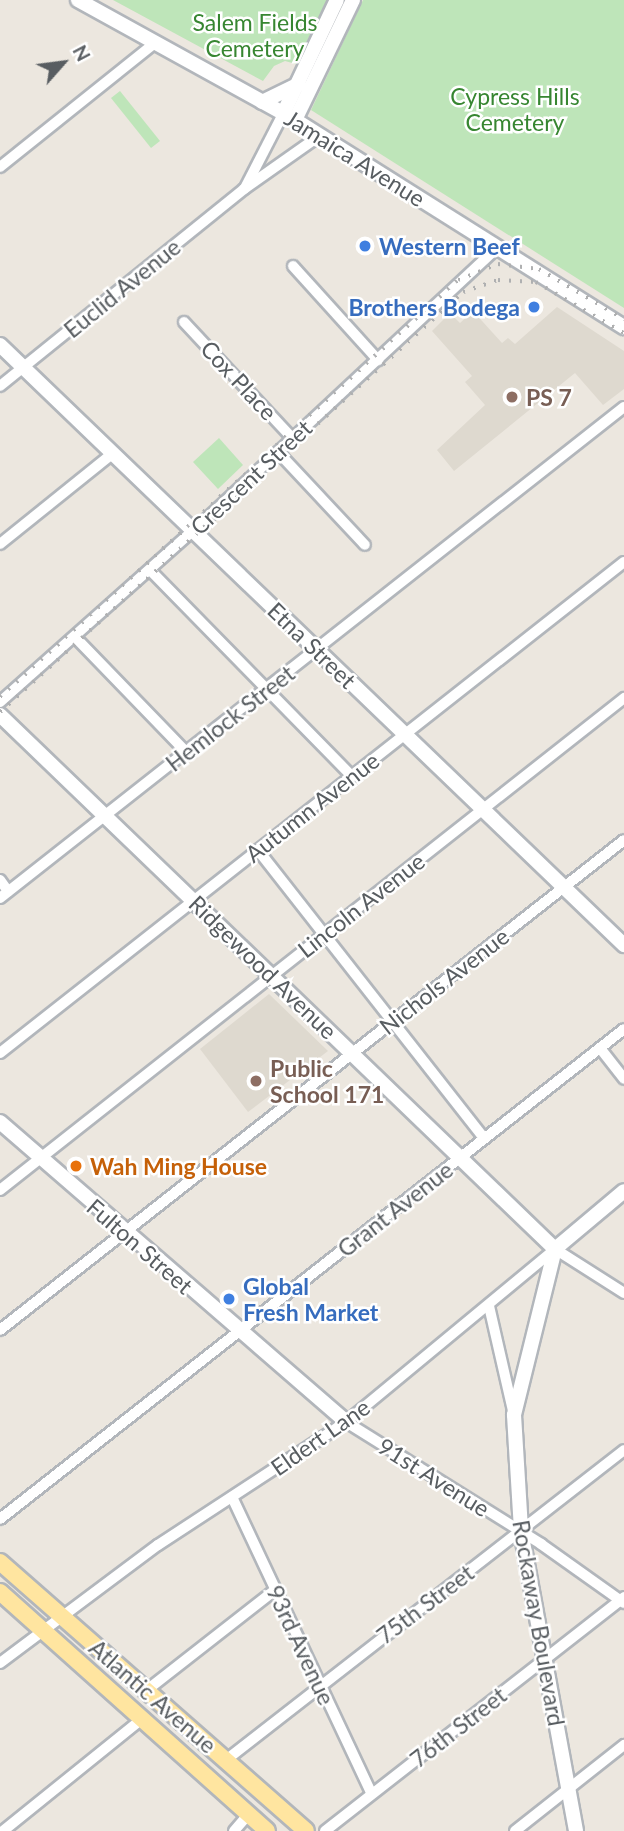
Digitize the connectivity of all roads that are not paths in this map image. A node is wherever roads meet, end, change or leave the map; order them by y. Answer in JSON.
{"nodes":[{"id":1,"x":78,"y":0,"type":"edge"},
{"id":2,"x":337,"y":0,"type":"edge"},
{"id":3,"x":353,"y":0,"type":"edge"},
{"id":4,"x":155,"y":43,"type":"junction"},
{"id":5,"x":299,"y":84,"type":"junction"},
{"id":6,"x":262,"y":102,"type":"junction"},
{"id":7,"x":289,"y":117,"type":"junction"},
{"id":8,"x":319,"y":136,"type":"junction"},
{"id":9,"x":0,"y":167,"type":"edge"},
{"id":10,"x":244,"y":189,"type":"junction"},
{"id":11,"x":498,"y":247,"type":"junction"},
{"id":12,"x":293,"y":266,"type":"dead end"},
{"id":13,"x":184,"y":321,"type":"dead end"},
{"id":14,"x":624,"y":327,"type":"edge"},
{"id":15,"x":0,"y":345,"type":"edge"},
{"id":16,"x":378,"y":360,"type":"junction"},
{"id":17,"x":23,"y":367,"type":"junction"},
{"id":18,"x":0,"y":386,"type":"edge"},
{"id":19,"x":624,"y":407,"type":"edge"},
{"id":20,"x":293,"y":439,"type":"junction"},
{"id":21,"x":278,"y":452,"type":"junction"},
{"id":22,"x":113,"y":453,"type":"junction"},
{"id":23,"x":194,"y":531,"type":"junction"},
{"id":24,"x":0,"y":544,"type":"edge"},
{"id":25,"x":365,"y":545,"type":"dead end"},
{"id":26,"x":624,"y":562,"type":"edge"},
{"id":27,"x":150,"y":570,"type":"junction"},
{"id":28,"x":75,"y":637,"type":"junction"},
{"id":29,"x":317,"y":649,"type":"junction"},
{"id":30,"x":266,"y":689,"type":"junction"},
{"id":31,"x":624,"y":698,"type":"edge"},
{"id":32,"x":0,"y":702,"type":"edge"},
{"id":33,"x":0,"y":715,"type":"edge"},
{"id":34,"x":405,"y":734,"type":"junction"},
{"id":35,"x":186,"y":752,"type":"junction"},
{"id":36,"x":352,"y":776,"type":"junction"},
{"id":37,"x":483,"y":809,"type":"junction"},
{"id":38,"x":106,"y":816,"type":"junction"},
{"id":39,"x":624,"y":840,"type":"edge"},
{"id":40,"x":258,"y":850,"type":"junction"},
{"id":41,"x":0,"y":880,"type":"edge"},
{"id":42,"x":564,"y":887,"type":"junction"},
{"id":43,"x":4,"y":894,"type":"edge"},
{"id":44,"x":193,"y":900,"type":"junction"},
{"id":45,"x":324,"y":934,"type":"junction"},
{"id":46,"x":624,"y":945,"type":"edge"},
{"id":47,"x":272,"y":976,"type":"junction"},
{"id":48,"x":393,"y":1022,"type":"junction"},
{"id":49,"x":624,"y":1029,"type":"edge"},
{"id":50,"x":600,"y":1048,"type":"junction"},
{"id":51,"x":0,"y":1053,"type":"edge"},
{"id":52,"x":353,"y":1054,"type":"junction"},
{"id":53,"x":624,"y":1079,"type":"edge"},
{"id":54,"x":0,"y":1122,"type":"edge"},
{"id":55,"x":484,"y":1139,"type":"junction"},
{"id":56,"x":460,"y":1157,"type":"junction"},
{"id":57,"x":41,"y":1158,"type":"junction"},
{"id":58,"x":0,"y":1191,"type":"edge"},
{"id":59,"x":624,"y":1191,"type":"edge"},
{"id":60,"x":125,"y":1233,"type":"junction"},
{"id":61,"x":555,"y":1249,"type":"junction"},
{"id":62,"x":624,"y":1293,"type":"edge"},
{"id":63,"x":489,"y":1306,"type":"junction"},
{"id":64,"x":0,"y":1330,"type":"edge"},
{"id":65,"x":238,"y":1333,"type":"junction"},
{"id":66,"x":514,"y":1415,"type":"junction"},
{"id":67,"x":346,"y":1422,"type":"junction"},
{"id":68,"x":624,"y":1450,"type":"edge"},
{"id":69,"x":232,"y":1497,"type":"junction"},
{"id":70,"x":0,"y":1519,"type":"edge"},
{"id":71,"x":521,"y":1531,"type":"junction"},
{"id":72,"x":0,"y":1562,"type":"edge"},
{"id":73,"x":275,"y":1590,"type":"junction"},
{"id":74,"x":0,"y":1592,"type":"edge"},
{"id":75,"x":623,"y":1600,"type":"edge"},
{"id":76,"x":61,"y":1616,"type":"junction"},
{"id":77,"x":43,"y":1631,"type":"junction"},
{"id":78,"x":545,"y":1658,"type":"junction"},
{"id":79,"x":0,"y":1663,"type":"edge"},
{"id":80,"x":320,"y":1684,"type":"junction"},
{"id":81,"x":147,"y":1690,"type":"junction"},
{"id":82,"x":142,"y":1719,"type":"junction"},
{"id":83,"x":624,"y":1745,"type":"edge"},
{"id":84,"x":226,"y":1760,"type":"junction"},
{"id":85,"x":568,"y":1788,"type":"junction"},
{"id":86,"x":371,"y":1793,"type":"junction"},
{"id":87,"x":248,"y":1815,"type":"junction"},
{"id":88,"x":3,"y":1831,"type":"edge"},
{"id":89,"x":234,"y":1831,"type":"edge"},
{"id":90,"x":267,"y":1831,"type":"edge"},
{"id":91,"x":306,"y":1831,"type":"edge"},
{"id":92,"x":325,"y":1831,"type":"edge"},
{"id":93,"x":515,"y":1831,"type":"edge"},
{"id":94,"x":576,"y":1831,"type":"edge"}],
"edges":[{"from":1,"to":4,"type":"main road","name":"Jamaica Avenue"},
{"from":2,"to":5,"type":"main road"},
{"from":3,"to":7,"type":"main road"},
{"from":4,"to":6,"type":"main road","name":"Jamaica Avenue"},
{"from":4,"to":9,"type":"street"},
{"from":5,"to":6,"type":"main road"},
{"from":5,"to":7,"type":"main road"},
{"from":6,"to":7,"type":"main road","name":"Jamaica Avenue"},
{"from":7,"to":8,"type":"main road","name":"Jamaica Avenue"},
{"from":7,"to":10,"type":"street","name":"Euclid Avenue"},
{"from":8,"to":10,"type":"street","name":"Euclid Avenue"},
{"from":8,"to":11,"type":"main road","name":"Jamaica Avenue"},
{"from":10,"to":17,"type":"street","name":"Euclid Avenue"},
{"from":11,"to":14,"type":"main road","name":"Jamaica Avenue"},
{"from":11,"to":16,"type":"street","name":"Crescent Street"},
{"from":12,"to":16,"type":"street"},
{"from":13,"to":20,"type":"street","name":"Cox Place"},
{"from":15,"to":17,"type":"main road","name":"Etna Street"},
{"from":16,"to":20,"type":"street","name":"Crescent Street"},
{"from":17,"to":18,"type":"street","name":"Euclid Avenue"},
{"from":17,"to":22,"type":"main road","name":"Etna Street"},
{"from":19,"to":29,"type":"street","name":"Hemlock Street"},
{"from":20,"to":21,"type":"street","name":"Crescent Street"},
{"from":21,"to":23,"type":"street","name":"Crescent Street"},
{"from":21,"to":25,"type":"street"},
{"from":22,"to":23,"type":"main road","name":"Etna Street"},
{"from":22,"to":24,"type":"street"},
{"from":23,"to":27,"type":"street","name":"Crescent Street"},
{"from":23,"to":29,"type":"main road","name":"Etna Street"},
{"from":26,"to":34,"type":"street","name":"Autumn Avenue"},
{"from":27,"to":28,"type":"street","name":"Crescent Street"},
{"from":27,"to":30,"type":"street"},
{"from":28,"to":32,"type":"street","name":"Crescent Street"},
{"from":28,"to":35,"type":"street"},
{"from":29,"to":30,"type":"street","name":"Hemlock Street"},
{"from":29,"to":34,"type":"main road","name":"Etna Street"},
{"from":30,"to":35,"type":"street","name":"Hemlock Street"},
{"from":30,"to":36,"type":"street"},
{"from":31,"to":37,"type":"street","name":"Lincoln Avenue"},
{"from":33,"to":38,"type":"main road","name":"Ridgewood Avenue"},
{"from":34,"to":36,"type":"street","name":"Autumn Avenue"},
{"from":34,"to":37,"type":"main road","name":"Etna Street"},
{"from":35,"to":38,"type":"street","name":"Hemlock Street"},
{"from":36,"to":40,"type":"street","name":"Autumn Avenue"},
{"from":37,"to":42,"type":"main road","name":"Etna Street"},
{"from":37,"to":45,"type":"street","name":"Lincoln Avenue"},
{"from":38,"to":43,"type":"street","name":"Hemlock Street"},
{"from":38,"to":44,"type":"main road","name":"Ridgewood Avenue"},
{"from":39,"to":42,"type":"street","name":"Nichols Avenue"},
{"from":40,"to":44,"type":"street","name":"Autumn Avenue"},
{"from":40,"to":45,"type":"street"},
{"from":41,"to":43,"type":"street"},
{"from":42,"to":46,"type":"main road","name":"Etna Street"},
{"from":42,"to":48,"type":"street","name":"Nichols Avenue"},
{"from":44,"to":47,"type":"main road","name":"Ridgewood Avenue"},
{"from":44,"to":51,"type":"street","name":"Autumn Avenue"},
{"from":45,"to":47,"type":"street","name":"Lincoln Avenue"},
{"from":45,"to":48,"type":"street"},
{"from":47,"to":52,"type":"main road","name":"Ridgewood Avenue"},
{"from":47,"to":57,"type":"street","name":"Lincoln Avenue"},
{"from":48,"to":52,"type":"street","name":"Nichols Avenue"},
{"from":48,"to":55,"type":"street"},
{"from":49,"to":50,"type":"street","name":"Grant Avenue"},
{"from":50,"to":53,"type":"street"},
{"from":50,"to":55,"type":"street","name":"Grant Avenue"},
{"from":52,"to":56,"type":"main road","name":"Ridgewood Avenue"},
{"from":52,"to":60,"type":"street","name":"Nichols Avenue"},
{"from":54,"to":57,"type":"main road","name":"Fulton Street"},
{"from":55,"to":56,"type":"street","name":"Grant Avenue"},
{"from":56,"to":61,"type":"main road","name":"Ridgewood Avenue"},
{"from":56,"to":65,"type":"street","name":"Grant Avenue"},
{"from":57,"to":58,"type":"street","name":"Lincoln Avenue"},
{"from":57,"to":60,"type":"main road","name":"Fulton Street"},
{"from":59,"to":61,"type":"main road","name":"Eldert Lane"},
{"from":60,"to":64,"type":"street","name":"Nichols Avenue"},
{"from":60,"to":65,"type":"main road","name":"Fulton Street"},
{"from":61,"to":62,"type":"street"},
{"from":61,"to":63,"type":"street","name":"Eldert Lane"},
{"from":61,"to":66,"type":"main road","name":"Rockaway Boulevard"},
{"from":63,"to":66,"type":"street","name":"Rockaway Boulevard"},
{"from":63,"to":67,"type":"street","name":"Eldert Lane"},
{"from":65,"to":67,"type":"main road","name":"Fulton Street"},
{"from":65,"to":70,"type":"street","name":"Grant Avenue"},
{"from":66,"to":71,"type":"main road","name":"Rockaway Boulevard"},
{"from":67,"to":69,"type":"street","name":"Eldert Lane"},
{"from":67,"to":71,"type":"street","name":"91st Avenue"},
{"from":68,"to":71,"type":"street","name":"75th Street"},
{"from":69,"to":73,"type":"street","name":"93rd Avenue"},
{"from":69,"to":76,"type":"street","name":"Eldert Lane"},
{"from":71,"to":75,"type":"street","name":"91st Avenue"},
{"from":71,"to":78,"type":"main road","name":"Rockaway Boulevard"},
{"from":71,"to":80,"type":"street","name":"75th Street"},
{"from":72,"to":76,"type":"main road","name":"Atlantic Avenue"},
{"from":73,"to":80,"type":"street","name":"93rd Avenue"},
{"from":73,"to":81,"type":"street"},
{"from":74,"to":77,"type":"main road","name":"Atlantic Avenue"},
{"from":75,"to":78,"type":"street","name":"76th Street"},
{"from":76,"to":77,"type":"street","name":"Eldert Lane"},
{"from":76,"to":81,"type":"main road","name":"Atlantic Avenue"},
{"from":77,"to":79,"type":"street","name":"Eldert Lane"},
{"from":77,"to":82,"type":"main road","name":"Atlantic Avenue"},
{"from":78,"to":85,"type":"main road","name":"Rockaway Boulevard"},
{"from":78,"to":86,"type":"street","name":"76th Street"},
{"from":80,"to":84,"type":"street","name":"75th Street"},
{"from":80,"to":86,"type":"street","name":"93rd Avenue"},
{"from":81,"to":84,"type":"main road","name":"Atlantic Avenue"},
{"from":82,"to":87,"type":"main road","name":"Atlantic Avenue"},
{"from":82,"to":88,"type":"street"},
{"from":83,"to":85,"type":"street"},
{"from":84,"to":91,"type":"main road","name":"Atlantic Avenue"},
{"from":85,"to":93,"type":"street"},
{"from":85,"to":94,"type":"main road","name":"Rockaway Boulevard"},
{"from":86,"to":92,"type":"street","name":"76th Street"},
{"from":87,"to":89,"type":"street"},
{"from":87,"to":90,"type":"main road","name":"Atlantic Avenue"}]}
